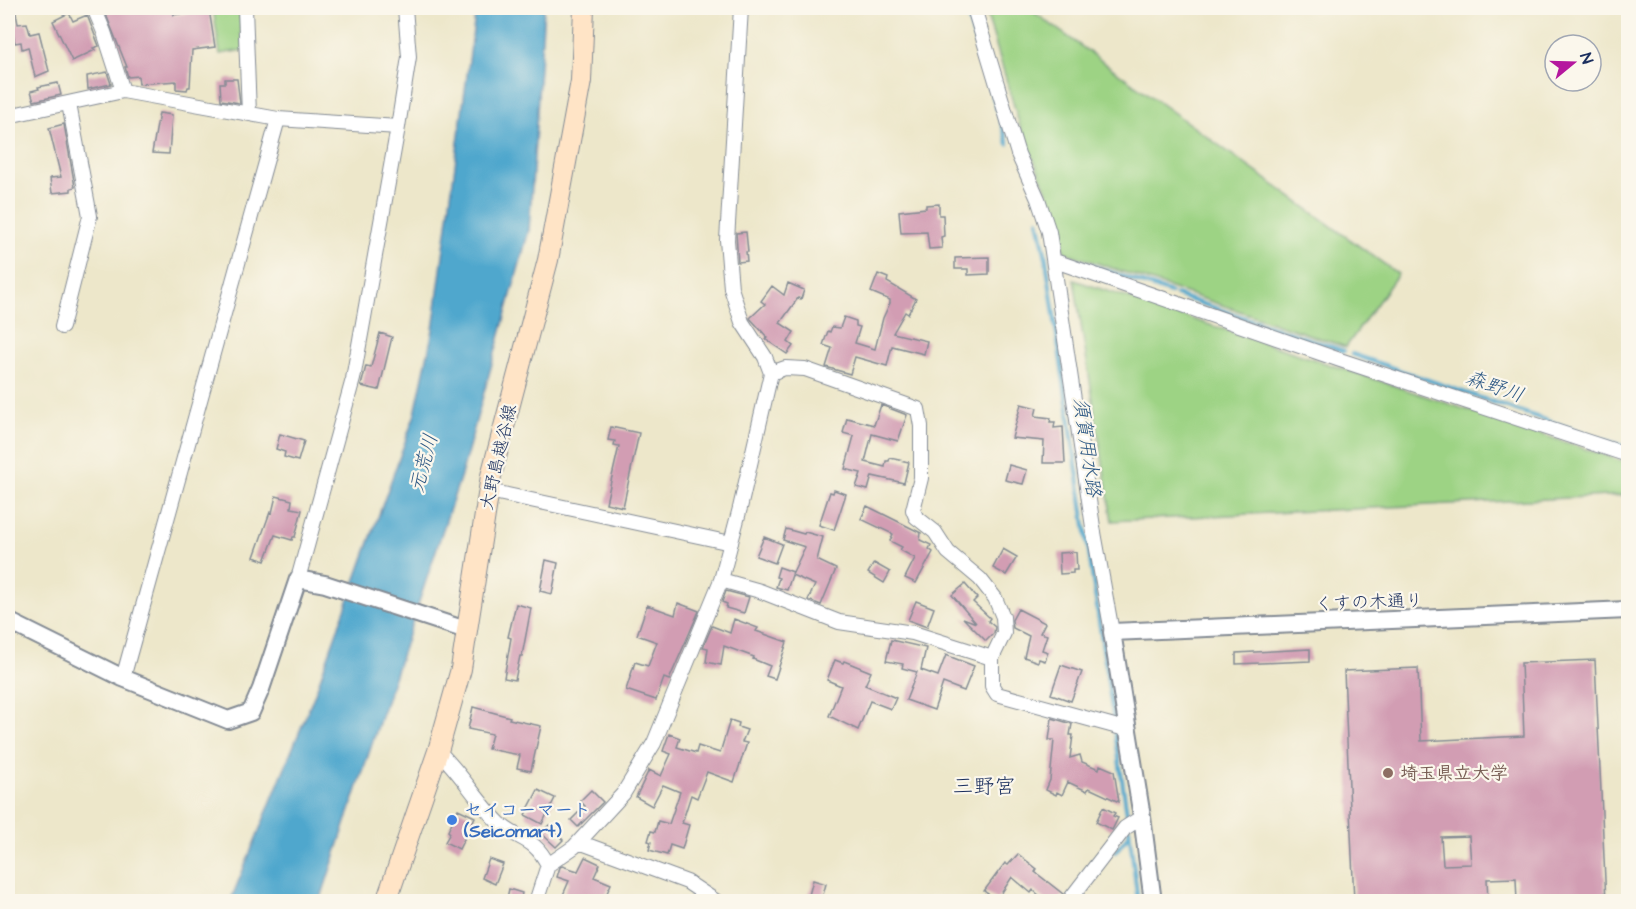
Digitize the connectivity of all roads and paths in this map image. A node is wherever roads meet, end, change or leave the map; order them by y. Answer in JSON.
{"nodes":[{"id":1,"x":94,"y":8,"type":"edge"},
{"id":2,"x":244,"y":8,"type":"edge"},
{"id":3,"x":405,"y":8,"type":"edge"},
{"id":4,"x":584,"y":8,"type":"edge"},
{"id":5,"x":741,"y":8,"type":"edge"},
{"id":6,"x":974,"y":8,"type":"edge"},
{"id":7,"x":123,"y":91,"type":"junction"},
{"id":8,"x":69,"y":104,"type":"junction"},
{"id":9,"x":249,"y":114,"type":"junction"},
{"id":10,"x":8,"y":116,"type":"edge"},
{"id":11,"x":278,"y":119,"type":"junction"},
{"id":12,"x":398,"y":127,"type":"junction"},
{"id":13,"x":1055,"y":261,"type":"junction"},
{"id":14,"x":62,"y":327,"type":"dead end"},
{"id":15,"x":771,"y":373,"type":"junction"},
{"id":16,"x":1629,"y":455,"type":"edge"},
{"id":17,"x":489,"y":491,"type":"junction"},
{"id":18,"x":731,"y":543,"type":"junction"},
{"id":19,"x":298,"y":579,"type":"junction"},
{"id":20,"x":721,"y":580,"type":"junction"},
{"id":21,"x":1629,"y":610,"type":"edge"},
{"id":22,"x":8,"y":621,"type":"edge"},
{"id":23,"x":466,"y":630,"type":"junction"},
{"id":24,"x":1112,"y":632,"type":"junction"},
{"id":25,"x":992,"y":658,"type":"junction"},
{"id":26,"x":123,"y":678,"type":"junction"},
{"id":27,"x":1129,"y":730,"type":"junction"},
{"id":28,"x":438,"y":751,"type":"junction"},
{"id":29,"x":1142,"y":817,"type":"junction"},
{"id":30,"x":579,"y":842,"type":"junction"},
{"id":31,"x":548,"y":865,"type":"junction"},
{"id":32,"x":386,"y":902,"type":"edge"},
{"id":33,"x":536,"y":902,"type":"edge"},
{"id":34,"x":717,"y":902,"type":"edge"},
{"id":35,"x":1068,"y":902,"type":"edge"},
{"id":36,"x":1152,"y":902,"type":"edge"}],
"edges":[{"from":1,"to":7,"type":"street"},
{"from":2,"to":9,"type":"street"},
{"from":3,"to":12,"type":"street"},
{"from":4,"to":17,"type":"main road","name":"大野島越谷線"},
{"from":5,"to":15,"type":"street"},
{"from":6,"to":13,"type":"street"},
{"from":7,"to":8,"type":"street"},
{"from":7,"to":9,"type":"street"},
{"from":8,"to":10,"type":"street"},
{"from":8,"to":14,"type":"street"},
{"from":9,"to":11,"type":"street"},
{"from":11,"to":12,"type":"street"},
{"from":11,"to":26,"type":"street"},
{"from":12,"to":19,"type":"street"},
{"from":13,"to":16,"type":"street"},
{"from":13,"to":24,"type":"street"},
{"from":15,"to":18,"type":"street"},
{"from":15,"to":25,"type":"street"},
{"from":17,"to":18,"type":"street"},
{"from":17,"to":23,"type":"main road","name":"大野島越谷線"},
{"from":18,"to":20,"type":"street"},
{"from":19,"to":23,"type":"street"},
{"from":19,"to":26,"type":"street"},
{"from":20,"to":25,"type":"street"},
{"from":20,"to":30,"type":"street"},
{"from":21,"to":24,"type":"street","name":"くすの木通り"},
{"from":22,"to":26,"type":"street"},
{"from":23,"to":28,"type":"main road","name":"大野島越谷線"},
{"from":24,"to":27,"type":"street"},
{"from":25,"to":27,"type":"street"},
{"from":27,"to":29,"type":"street"},
{"from":28,"to":31,"type":"street"},
{"from":28,"to":32,"type":"main road","name":"大野島越谷線"},
{"from":29,"to":35,"type":"street"},
{"from":29,"to":36,"type":"street"},
{"from":30,"to":31,"type":"street"},
{"from":30,"to":34,"type":"street"},
{"from":31,"to":33,"type":"street"}]}
